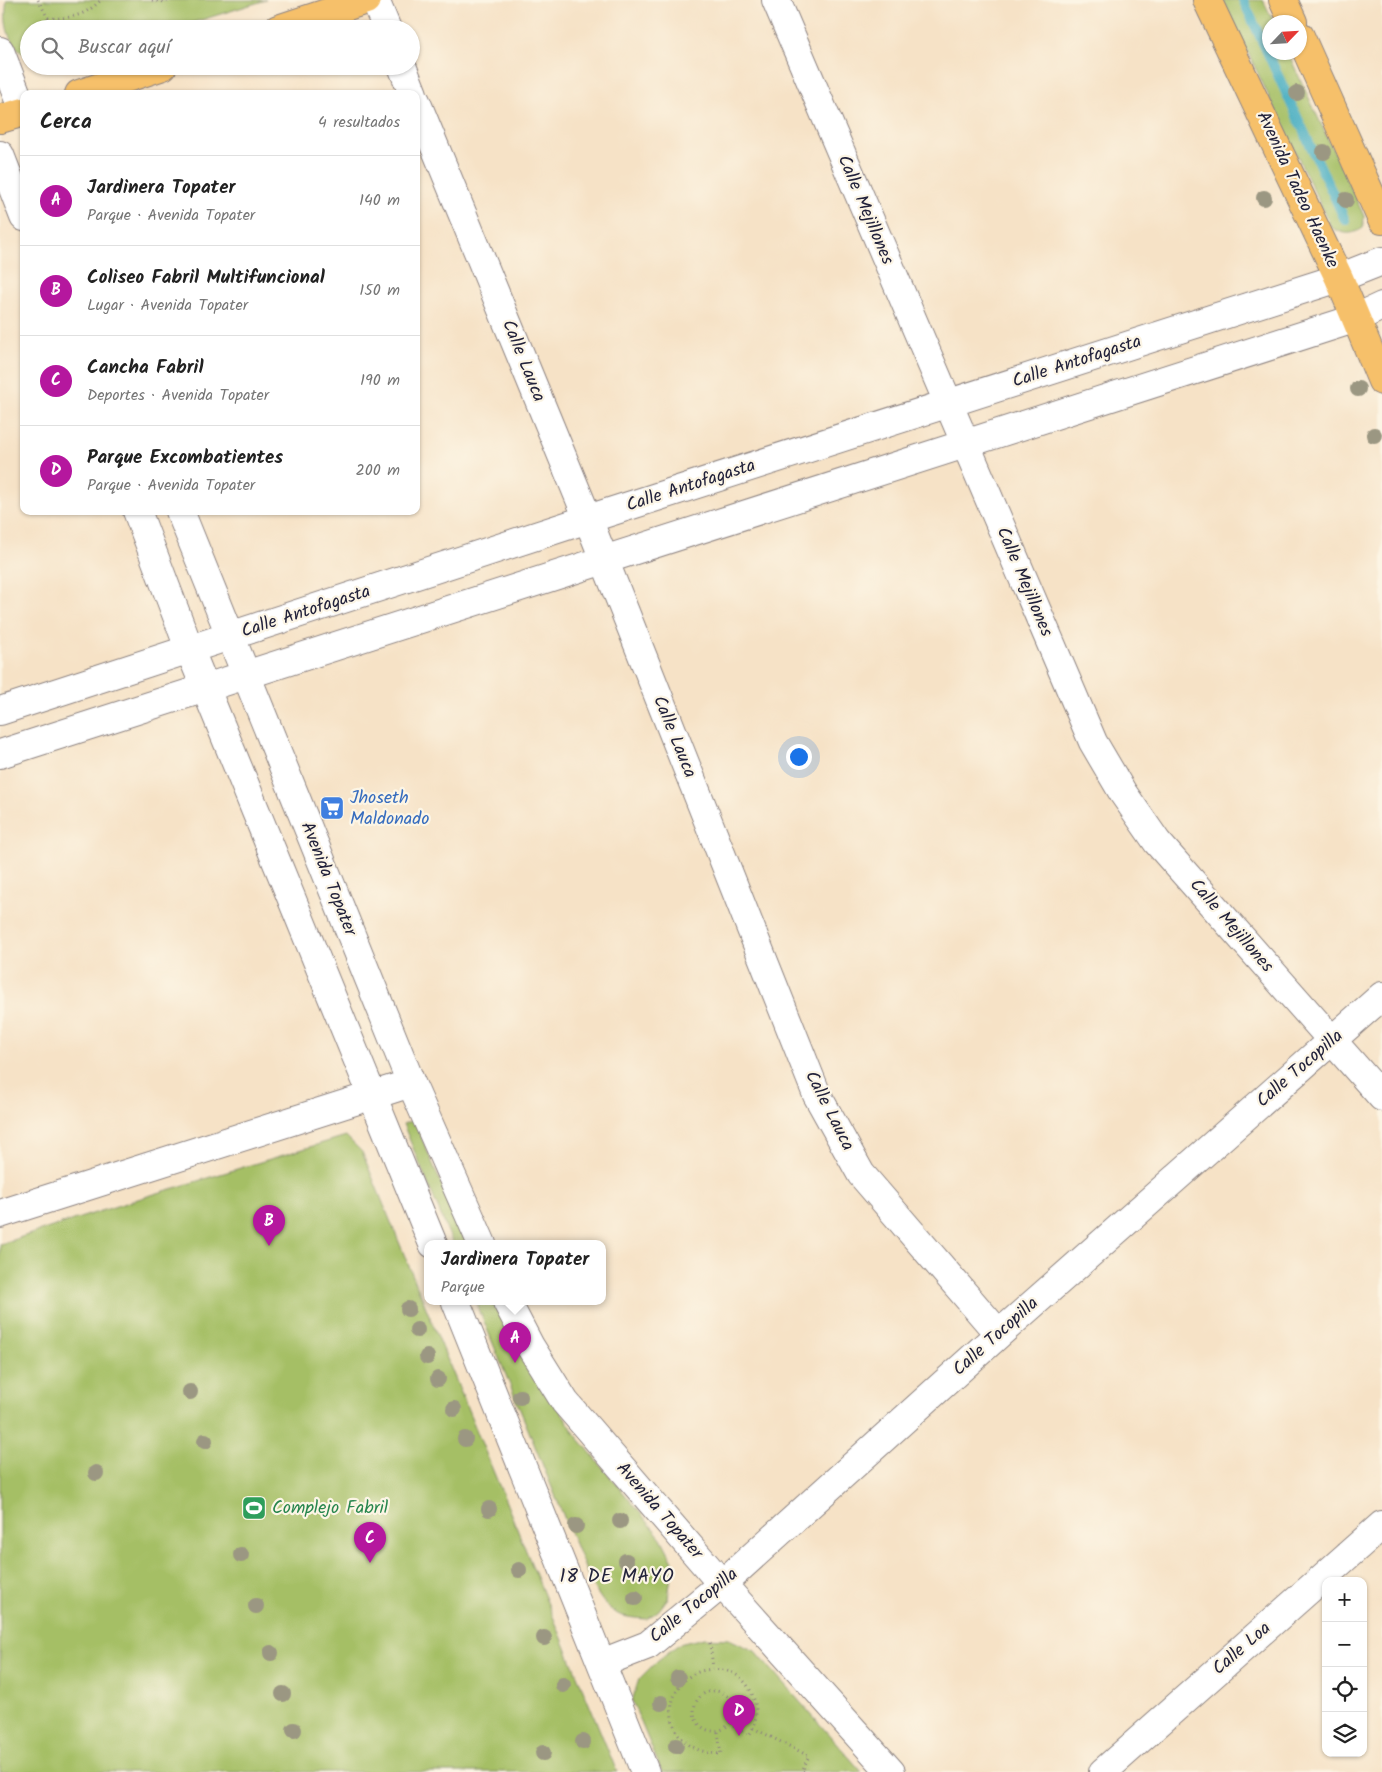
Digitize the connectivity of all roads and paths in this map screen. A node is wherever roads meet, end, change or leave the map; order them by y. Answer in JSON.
{"nodes":[{"id":1,"x":38,"y":0,"type":"edge"},
{"id":2,"x":101,"y":0,"type":"edge"},
{"id":3,"x":152,"y":0,"type":"edge"},
{"id":4,"x":170,"y":0,"type":"edge"},
{"id":5,"x":366,"y":0,"type":"edge"},
{"id":6,"x":375,"y":0,"type":"edge"},
{"id":7,"x":776,"y":0,"type":"edge"},
{"id":8,"x":1208,"y":0,"type":"edge"},
{"id":9,"x":1283,"y":0,"type":"edge"},
{"id":10,"x":1290,"y":15,"type":"edge"},
{"id":11,"x":48,"y":18,"type":"joint"},
{"id":12,"x":305,"y":20,"type":"edge"},
{"id":13,"x":383,"y":20,"type":"edge"},
{"id":14,"x":0,"y":51,"type":"edge"},
{"id":15,"x":1307,"y":52,"type":"edge"},
{"id":16,"x":136,"y":75,"type":"edge"},
{"id":17,"x":406,"y":75,"type":"edge"},
{"id":18,"x":91,"y":90,"type":"edge"},
{"id":19,"x":411,"y":90,"type":"edge"},
{"id":20,"x":20,"y":102,"type":"edge"},
{"id":21,"x":420,"y":111,"type":"edge"},
{"id":22,"x":20,"y":113,"type":"edge"},
{"id":23,"x":0,"y":119,"type":"edge"},
{"id":24,"x":0,"y":155,"type":"edge"},
{"id":25,"x":20,"y":207,"type":"edge"},
{"id":26,"x":1382,"y":220,"type":"edge"},
{"id":27,"x":1382,"y":260,"type":"edge"},
{"id":28,"x":1339,"y":278,"type":"junction"},
{"id":29,"x":1382,"y":306,"type":"edge"},
{"id":30,"x":1354,"y":319,"type":"junction"},
{"id":31,"x":1382,"y":381,"type":"edge"},
{"id":32,"x":947,"y":404,"type":"junction"},
{"id":33,"x":964,"y":442,"type":"junction"},
{"id":34,"x":139,"y":515,"type":"edge"},
{"id":35,"x":182,"y":515,"type":"edge"},
{"id":36,"x":588,"y":519,"type":"junction"},
{"id":37,"x":604,"y":562,"type":"junction"},
{"id":38,"x":229,"y":637,"type":"junction"},
{"id":39,"x":189,"y":648,"type":"junction"},
{"id":40,"x":245,"y":676,"type":"junction"},
{"id":41,"x":206,"y":689,"type":"junction"},
{"id":42,"x":0,"y":711,"type":"edge"},
{"id":43,"x":0,"y":754,"type":"edge"},
{"id":44,"x":1382,"y":996,"type":"edge"},
{"id":45,"x":1332,"y":1040,"type":"junction"},
{"id":46,"x":411,"y":1083,"type":"junction"},
{"id":47,"x":374,"y":1096,"type":"junction"},
{"id":48,"x":1382,"y":1097,"type":"edge"},
{"id":49,"x":0,"y":1214,"type":"edge"},
{"id":50,"x":431,"y":1240,"type":"edge"},
{"id":51,"x":480,"y":1240,"type":"edge"},
{"id":52,"x":457,"y":1305,"type":"edge"},
{"id":53,"x":509,"y":1305,"type":"edge"},
{"id":54,"x":999,"y":1334,"type":"junction"},
{"id":55,"x":1382,"y":1525,"type":"edge"},
{"id":56,"x":722,"y":1584,"type":"junction"},
{"id":57,"x":710,"y":1643,"type":"dead end"},
{"id":58,"x":602,"y":1663,"type":"junction"},
{"id":59,"x":713,"y":1668,"type":"junction"},
{"id":60,"x":730,"y":1725,"type":"junction"},
{"id":61,"x":753,"y":1728,"type":"junction"},
{"id":62,"x":718,"y":1732,"type":"junction"},
{"id":63,"x":645,"y":1772,"type":"edge"},
{"id":64,"x":805,"y":1772,"type":"edge"},
{"id":65,"x":891,"y":1772,"type":"edge"},
{"id":66,"x":1103,"y":1772,"type":"edge"}],
"edges":[{"from":1,"to":11,"type":"path"},
{"from":2,"to":11,"type":"path"},
{"from":3,"to":4,"type":"path"},
{"from":5,"to":12,"type":"main road"},
{"from":6,"to":13,"type":"street"},
{"from":7,"to":32,"type":"street","name":"Calle Mejillones"},
{"from":8,"to":28,"type":"main road","name":"Avenida Tadeo Haenke"},
{"from":9,"to":10,"type":"main road"},
{"from":14,"to":20,"type":"street"},
{"from":15,"to":26,"type":"main road"},
{"from":16,"to":18,"type":"main road"},
{"from":17,"to":19,"type":"street"},
{"from":21,"to":36,"type":"street","name":"Calle Lauca"},
{"from":22,"to":23,"type":"main road"},
{"from":24,"to":25,"type":"street"},
{"from":27,"to":28,"type":"street","name":"Calle Antofagasta"},
{"from":28,"to":30,"type":"main road","name":"Avenida Tadeo Haenke"},
{"from":28,"to":32,"type":"street","name":"Calle Antofagasta"},
{"from":29,"to":30,"type":"street"},
{"from":30,"to":31,"type":"main road","name":"Avenida Tadeo Haenke"},
{"from":30,"to":33,"type":"street"},
{"from":32,"to":33,"type":"street","name":"Calle Mejillones"},
{"from":32,"to":36,"type":"street","name":"Calle Antofagasta"},
{"from":33,"to":37,"type":"street"},
{"from":33,"to":45,"type":"street","name":"Calle Mejillones"},
{"from":34,"to":39,"type":"street"},
{"from":35,"to":38,"type":"street","name":"Avenida Topater"},
{"from":36,"to":37,"type":"street","name":"Calle Lauca"},
{"from":36,"to":38,"type":"street","name":"Calle Antofagasta"},
{"from":37,"to":40,"type":"street"},
{"from":37,"to":54,"type":"street","name":"Calle Lauca"},
{"from":38,"to":39,"type":"street","name":"Calle Antofagasta"},
{"from":38,"to":40,"type":"street","name":"Avenida Topater"},
{"from":39,"to":41,"type":"street"},
{"from":39,"to":42,"type":"street","name":"Calle Antofagasta"},
{"from":40,"to":41,"type":"street"},
{"from":40,"to":46,"type":"street","name":"Avenida Topater"},
{"from":41,"to":43,"type":"street"},
{"from":41,"to":47,"type":"street"},
{"from":44,"to":45,"type":"street","name":"Calle Tocopilla"},
{"from":45,"to":48,"type":"street","name":"Calle Mejillones"},
{"from":45,"to":54,"type":"street","name":"Calle Tocopilla"},
{"from":46,"to":47,"type":"street"},
{"from":46,"to":51,"type":"street","name":"Avenida Topater"},
{"from":47,"to":49,"type":"street"},
{"from":47,"to":50,"type":"street"},
{"from":52,"to":58,"type":"street"},
{"from":53,"to":56,"type":"street","name":"Avenida Topater"},
{"from":54,"to":56,"type":"street","name":"Calle Tocopilla"},
{"from":55,"to":66,"type":"street","name":"Calle Loa"},
{"from":56,"to":58,"type":"street","name":"Calle Tocopilla"},
{"from":56,"to":65,"type":"street","name":"Avenida Topater"},
{"from":57,"to":59,"type":"path"},
{"from":58,"to":63,"type":"street"},
{"from":59,"to":61,"type":"path"},
{"from":59,"to":62,"type":"path"},
{"from":60,"to":61,"type":"path"},
{"from":60,"to":62,"type":"path"},
{"from":60,"to":62,"type":"path"},
{"from":61,"to":64,"type":"path"}]}
